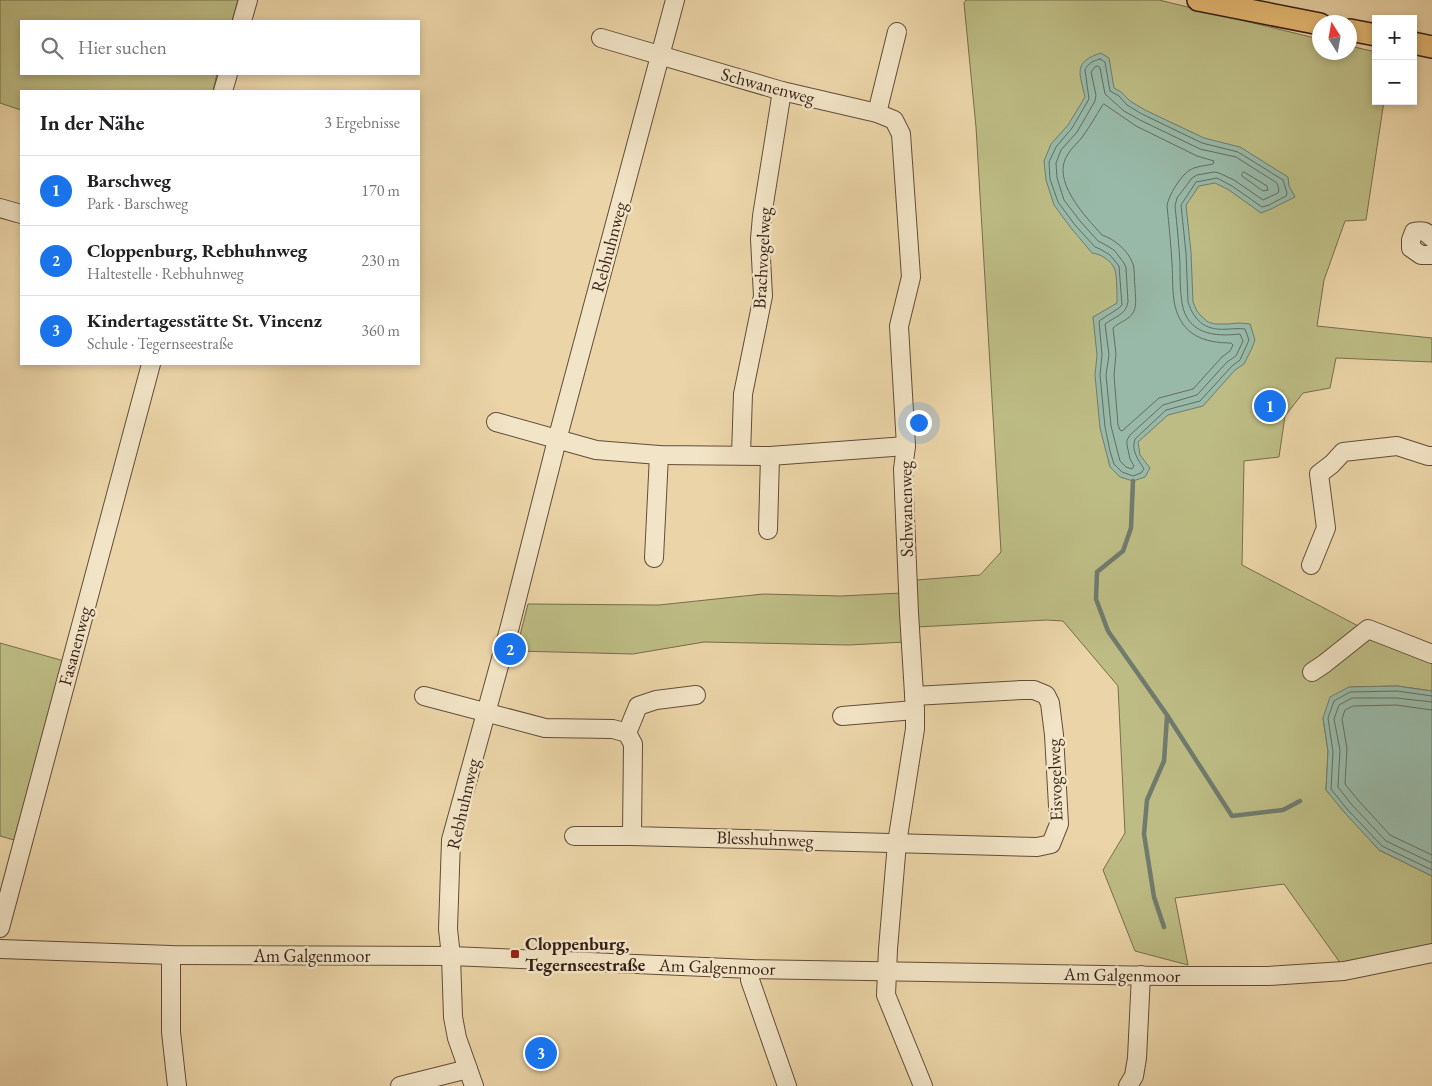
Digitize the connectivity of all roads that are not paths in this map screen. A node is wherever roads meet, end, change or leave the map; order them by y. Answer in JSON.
{"nodes":[{"id":1,"x":248,"y":0,"type":"edge"},
{"id":2,"x":676,"y":0,"type":"edge"},
{"id":3,"x":1198,"y":0,"type":"edge"},
{"id":4,"x":242,"y":20,"type":"edge"},
{"id":5,"x":1312,"y":22,"type":"edge"},
{"id":6,"x":897,"y":32,"type":"dead end"},
{"id":7,"x":1357,"y":32,"type":"edge"},
{"id":8,"x":1372,"y":35,"type":"edge"},
{"id":9,"x":602,"y":38,"type":"dead end"},
{"id":10,"x":1417,"y":44,"type":"edge"},
{"id":11,"x":1432,"y":47,"type":"edge"},
{"id":12,"x":661,"y":55,"type":"junction"},
{"id":13,"x":228,"y":75,"type":"edge"},
{"id":14,"x":224,"y":90,"type":"edge"},
{"id":15,"x":782,"y":91,"type":"junction"},
{"id":16,"x":877,"y":113,"type":"junction"},
{"id":17,"x":0,"y":208,"type":"edge"},
{"id":18,"x":20,"y":214,"type":"edge"},
{"id":19,"x":1432,"y":238,"type":"edge"},
{"id":20,"x":1432,"y":255,"type":"edge"},
{"id":21,"x":151,"y":365,"type":"edge"},
{"id":22,"x":496,"y":422,"type":"dead end"},
{"id":23,"x":558,"y":440,"type":"junction"},
{"id":24,"x":906,"y":446,"type":"junction"},
{"id":25,"x":659,"y":455,"type":"junction"},
{"id":26,"x":742,"y":455,"type":"junction"},
{"id":27,"x":770,"y":456,"type":"junction"},
{"id":28,"x":1432,"y":456,"type":"edge"},
{"id":29,"x":768,"y":530,"type":"dead end"},
{"id":30,"x":654,"y":558,"type":"dead end"},
{"id":31,"x":1311,"y":565,"type":"dead end"},
{"id":32,"x":1432,"y":654,"type":"edge"},
{"id":33,"x":1312,"y":672,"type":"dead end"},
{"id":34,"x":696,"y":695,"type":"dead end"},
{"id":35,"x":424,"y":696,"type":"dead end"},
{"id":36,"x":915,"y":703,"type":"junction"},
{"id":37,"x":485,"y":712,"type":"junction"},
{"id":38,"x":842,"y":716,"type":"dead end"},
{"id":39,"x":628,"y":733,"type":"junction"},
{"id":40,"x":574,"y":836,"type":"dead end"},
{"id":41,"x":632,"y":836,"type":"junction"},
{"id":42,"x":897,"y":843,"type":"junction"},
{"id":43,"x":0,"y":928,"type":"edge"},
{"id":44,"x":0,"y":949,"type":"edge"},
{"id":45,"x":1432,"y":954,"type":"edge"},
{"id":46,"x":171,"y":955,"type":"junction"},
{"id":47,"x":451,"y":956,"type":"junction"},
{"id":48,"x":751,"y":969,"type":"junction"},
{"id":49,"x":887,"y":971,"type":"junction"},
{"id":50,"x":1141,"y":975,"type":"junction"},
{"id":51,"x":468,"y":1069,"type":"junction"},
{"id":52,"x":177,"y":1086,"type":"edge"},
{"id":53,"x":400,"y":1086,"type":"edge"},
{"id":54,"x":474,"y":1086,"type":"edge"},
{"id":55,"x":787,"y":1086,"type":"edge"},
{"id":56,"x":923,"y":1086,"type":"edge"},
{"id":57,"x":1128,"y":1086,"type":"edge"}],
"edges":[{"from":1,"to":4,"type":"street"},
{"from":2,"to":12,"type":"street","name":"Rebhuhnweg"},
{"from":3,"to":5,"type":"main road"},
{"from":6,"to":16,"type":"street"},
{"from":7,"to":8,"type":"main road"},
{"from":9,"to":12,"type":"street"},
{"from":10,"to":11,"type":"main road"},
{"from":12,"to":15,"type":"street","name":"Schwanenweg"},
{"from":12,"to":23,"type":"street","name":"Rebhuhnweg"},
{"from":13,"to":14,"type":"street"},
{"from":15,"to":16,"type":"street","name":"Schwanenweg"},
{"from":15,"to":26,"type":"street","name":"Brachvogelweg"},
{"from":16,"to":24,"type":"street","name":"Schwanenweg"},
{"from":17,"to":18,"type":"street"},
{"from":19,"to":20,"type":"street"},
{"from":21,"to":43,"type":"street","name":"Fasanenweg"},
{"from":22,"to":23,"type":"street"},
{"from":23,"to":25,"type":"street"},
{"from":23,"to":37,"type":"street","name":"Rebhuhnweg"},
{"from":24,"to":27,"type":"street"},
{"from":24,"to":36,"type":"street","name":"Schwanenweg"},
{"from":25,"to":26,"type":"street"},
{"from":25,"to":30,"type":"street"},
{"from":26,"to":27,"type":"street"},
{"from":27,"to":29,"type":"street"},
{"from":28,"to":31,"type":"street"},
{"from":32,"to":33,"type":"street"},
{"from":34,"to":39,"type":"street"},
{"from":35,"to":37,"type":"street"},
{"from":36,"to":38,"type":"street"},
{"from":36,"to":42,"type":"street","name":"Schwanenweg"},
{"from":36,"to":42,"type":"street","name":"Eisvogelweg"},
{"from":37,"to":39,"type":"street"},
{"from":37,"to":47,"type":"street","name":"Rebhuhnweg"},
{"from":39,"to":41,"type":"street"},
{"from":40,"to":41,"type":"street","name":"Blesshuhnweg"},
{"from":41,"to":42,"type":"street","name":"Blesshuhnweg"},
{"from":42,"to":49,"type":"street","name":"Schwanenweg"},
{"from":44,"to":46,"type":"street","name":"Am Galgenmoor"},
{"from":45,"to":50,"type":"street","name":"Am Galgenmoor"},
{"from":46,"to":47,"type":"street","name":"Am Galgenmoor"},
{"from":46,"to":52,"type":"street"},
{"from":47,"to":48,"type":"street","name":"Am Galgenmoor"},
{"from":47,"to":51,"type":"street","name":"Rebhuhnweg"},
{"from":48,"to":49,"type":"street","name":"Am Galgenmoor"},
{"from":48,"to":55,"type":"street"},
{"from":49,"to":50,"type":"street","name":"Am Galgenmoor"},
{"from":49,"to":56,"type":"street","name":"Schwanenweg"},
{"from":50,"to":57,"type":"street"},
{"from":51,"to":53,"type":"street"},
{"from":51,"to":54,"type":"street","name":"Rebhuhnweg"}]}
